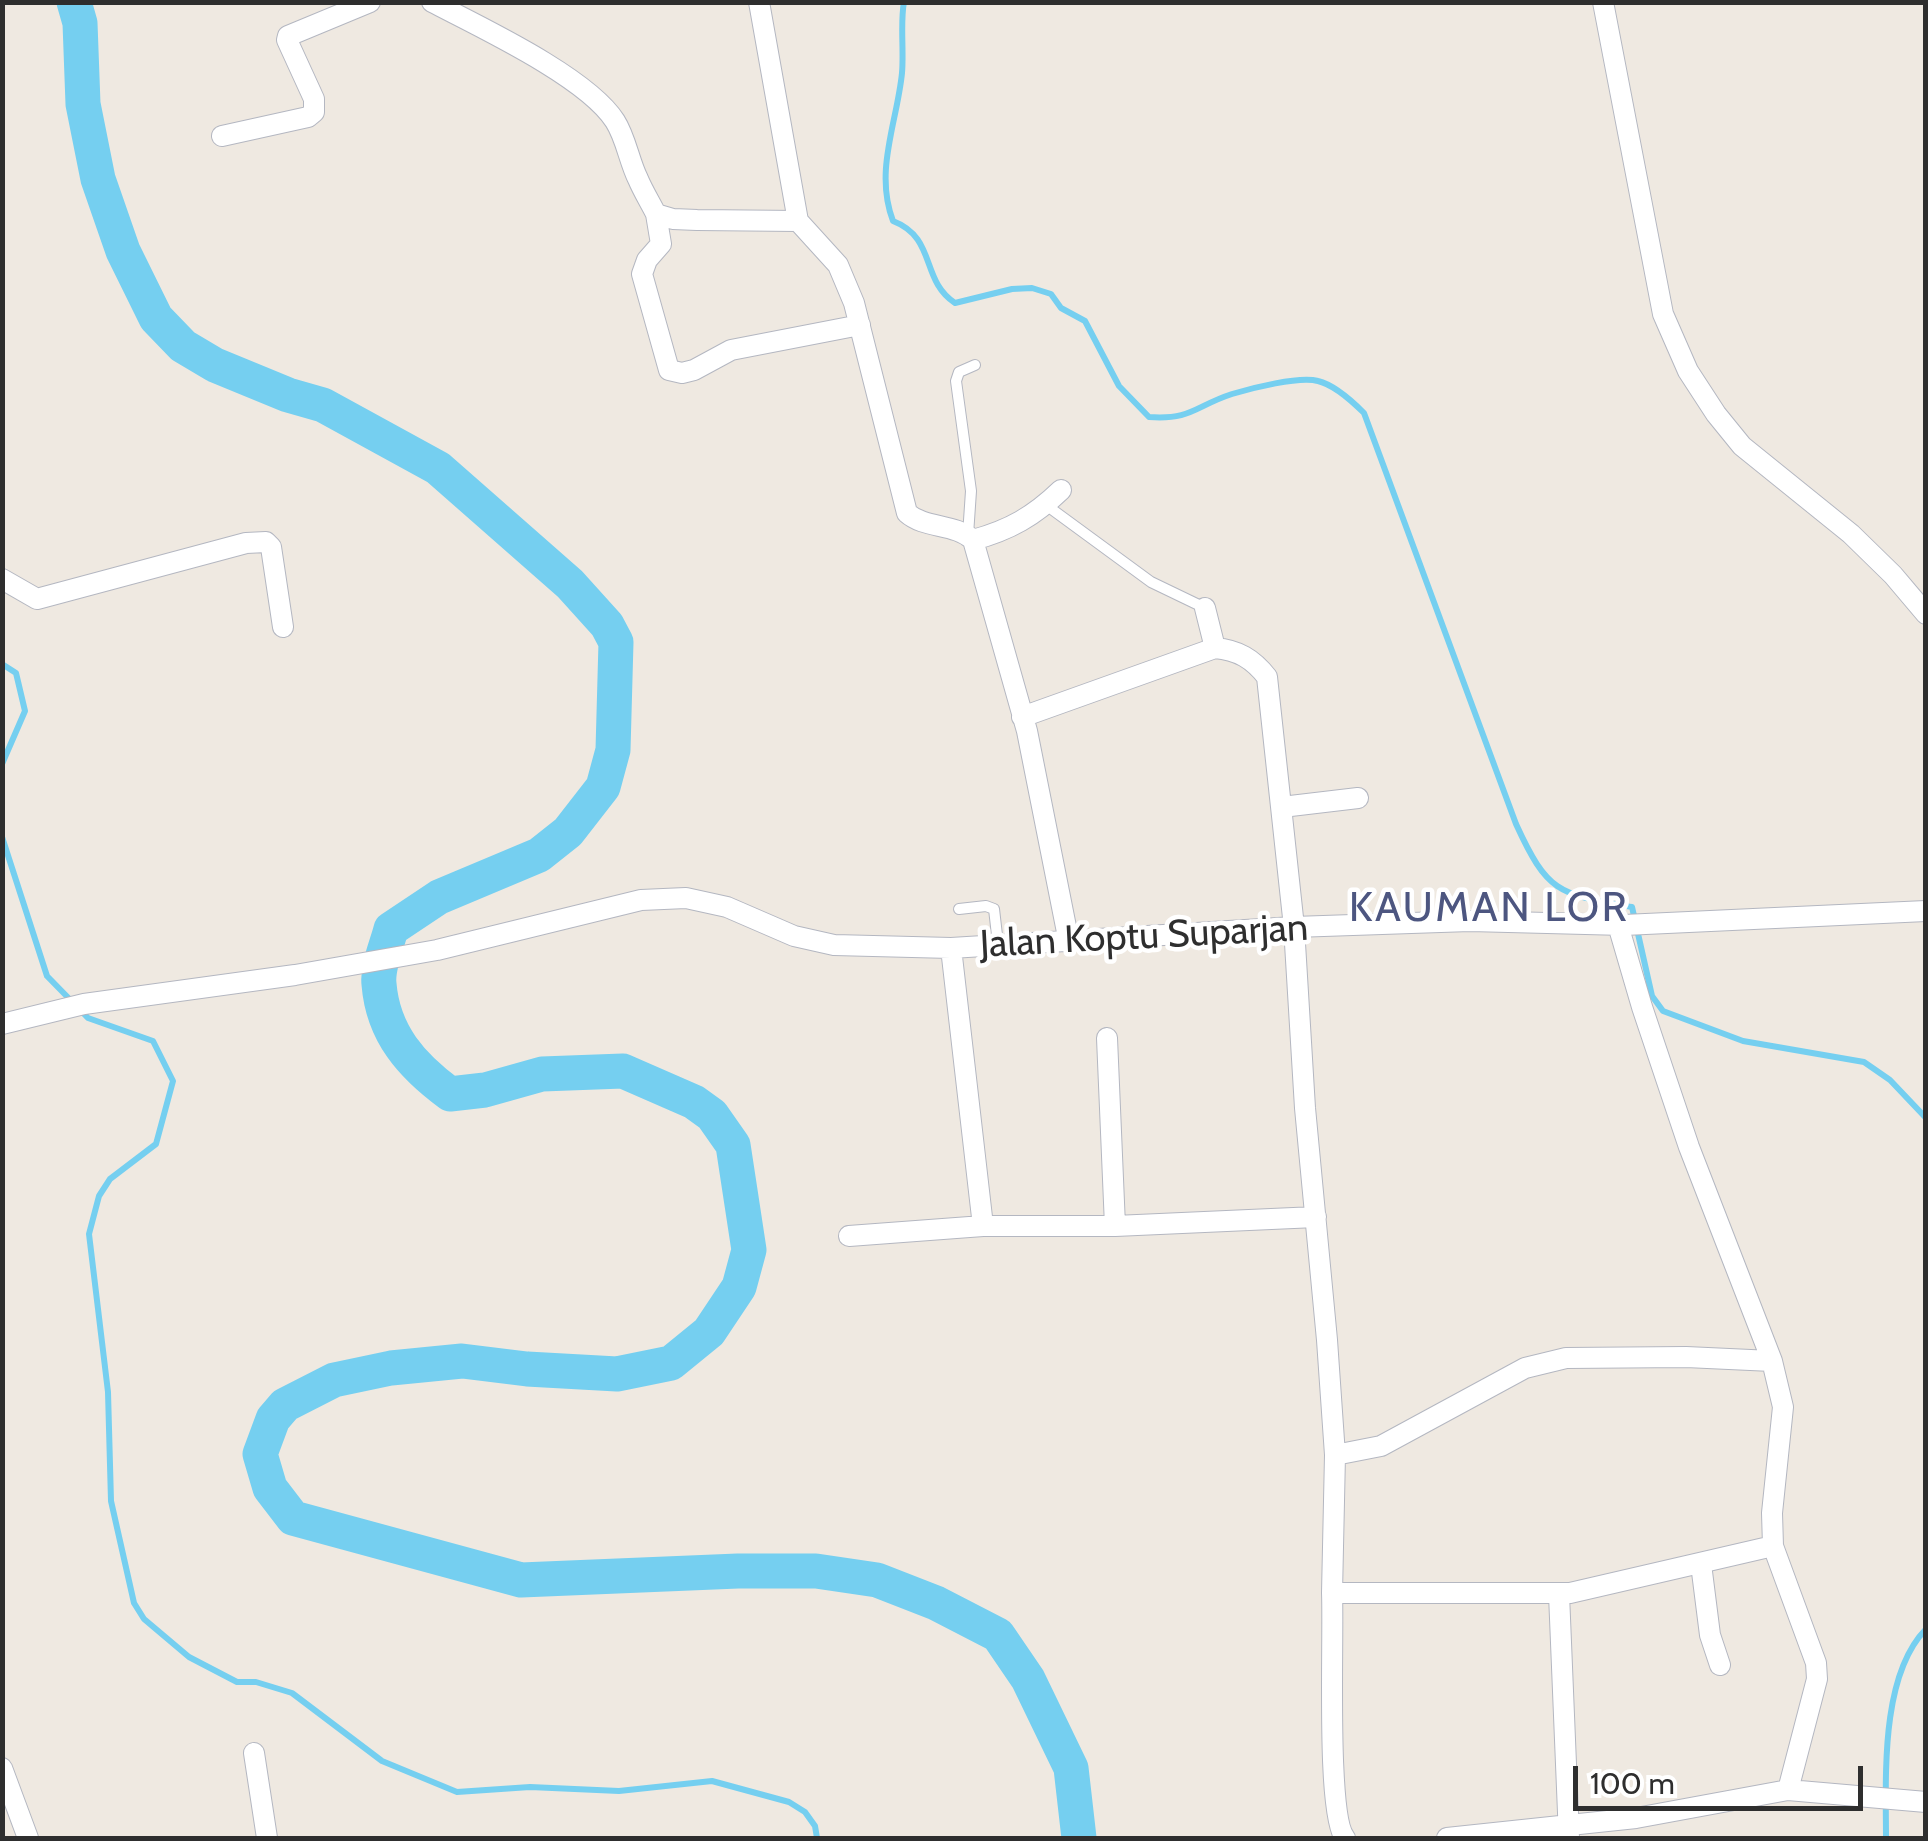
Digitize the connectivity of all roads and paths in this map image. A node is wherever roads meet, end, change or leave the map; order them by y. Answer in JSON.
{"nodes":[{"id":1,"x":370,"y":2,"type":"edge"},
{"id":2,"x":432,"y":2,"type":"edge"},
{"id":3,"x":759,"y":2,"type":"edge"},
{"id":4,"x":1603,"y":2,"type":"edge"},
{"id":5,"x":222,"y":136,"type":"dead end"},
{"id":6,"x":656,"y":214,"type":"junction"},
{"id":7,"x":798,"y":221,"type":"junction"},
{"id":8,"x":860,"y":325,"type":"junction"},
{"id":9,"x":976,"y":366,"type":"dead end"},
{"id":10,"x":1054,"y":498,"type":"joint"},
{"id":11,"x":971,"y":538,"type":"junction"},
{"id":12,"x":2,"y":578,"type":"edge"},
{"id":13,"x":1204,"y":608,"type":"joint"},
{"id":14,"x":1926,"y":614,"type":"edge"},
{"id":15,"x":283,"y":627,"type":"dead end"},
{"id":16,"x":1215,"y":648,"type":"junction"},
{"id":17,"x":1022,"y":718,"type":"junction"},
{"id":18,"x":1358,"y":798,"type":"dead end"},
{"id":19,"x":1282,"y":807,"type":"junction"},
{"id":20,"x":959,"y":909,"type":"dead end"},
{"id":21,"x":1926,"y":911,"type":"edge"},
{"id":22,"x":1621,"y":925,"type":"junction"},
{"id":23,"x":1294,"y":928,"type":"junction"},
{"id":24,"x":1069,"y":942,"type":"junction"},
{"id":25,"x":998,"y":944,"type":"junction"},
{"id":26,"x":952,"y":948,"type":"junction"},
{"id":27,"x":2,"y":1024,"type":"edge"},
{"id":28,"x":1108,"y":1038,"type":"dead end"},
{"id":29,"x":1316,"y":1217,"type":"junction"},
{"id":30,"x":982,"y":1226,"type":"junction"},
{"id":31,"x":1115,"y":1226,"type":"junction"},
{"id":32,"x":849,"y":1236,"type":"dead end"},
{"id":33,"x":1772,"y":1361,"type":"junction"},
{"id":34,"x":1335,"y":1454,"type":"junction"},
{"id":35,"x":1773,"y":1546,"type":"junction"},
{"id":36,"x":1702,"y":1564,"type":"junction"},
{"id":37,"x":1332,"y":1593,"type":"junction"},
{"id":38,"x":1559,"y":1594,"type":"junction"},
{"id":39,"x":1720,"y":1665,"type":"dead end"},
{"id":40,"x":254,"y":1753,"type":"dead end"},
{"id":41,"x":2,"y":1768,"type":"edge"},
{"id":42,"x":1788,"y":1790,"type":"junction"},
{"id":43,"x":1920,"y":1802,"type":"edge"},
{"id":44,"x":1569,"y":1832,"type":"edge"},
{"id":45,"x":1515,"y":1835,"type":"edge"},
{"id":46,"x":28,"y":1838,"type":"edge"},
{"id":47,"x":267,"y":1838,"type":"edge"},
{"id":48,"x":1345,"y":1838,"type":"edge"},
{"id":49,"x":1447,"y":1838,"type":"edge"}],
"edges":[{"from":1,"to":5,"type":"street"},
{"from":2,"to":6,"type":"street"},
{"from":3,"to":7,"type":"street"},
{"from":4,"to":14,"type":"street"},
{"from":6,"to":7,"type":"street"},
{"from":6,"to":8,"type":"street"},
{"from":7,"to":8,"type":"street"},
{"from":8,"to":11,"type":"street"},
{"from":9,"to":11,"type":"lane"},
{"from":10,"to":11,"type":"street"},
{"from":10,"to":13,"type":"lane"},
{"from":11,"to":17,"type":"street"},
{"from":12,"to":15,"type":"street"},
{"from":13,"to":16,"type":"street"},
{"from":16,"to":17,"type":"street"},
{"from":16,"to":19,"type":"street"},
{"from":17,"to":24,"type":"street"},
{"from":18,"to":19,"type":"street"},
{"from":19,"to":23,"type":"street"},
{"from":20,"to":25,"type":"lane"},
{"from":21,"to":22,"type":"street","name":"Jalan Koptu Suparjan"},
{"from":22,"to":23,"type":"street","name":"Jalan Koptu Suparjan"},
{"from":22,"to":33,"type":"street"},
{"from":23,"to":24,"type":"street","name":"Jalan Koptu Suparjan"},
{"from":23,"to":29,"type":"street"},
{"from":24,"to":25,"type":"street","name":"Jalan Koptu Suparjan"},
{"from":25,"to":26,"type":"street","name":"Jalan Koptu Suparjan"},
{"from":26,"to":27,"type":"street","name":"Jalan Koptu Suparjan"},
{"from":26,"to":30,"type":"street"},
{"from":28,"to":31,"type":"street"},
{"from":29,"to":31,"type":"street"},
{"from":29,"to":34,"type":"street"},
{"from":30,"to":31,"type":"street"},
{"from":30,"to":32,"type":"street"},
{"from":33,"to":34,"type":"street"},
{"from":33,"to":35,"type":"street"},
{"from":34,"to":37,"type":"street"},
{"from":35,"to":36,"type":"street"},
{"from":35,"to":42,"type":"street"},
{"from":36,"to":38,"type":"street"},
{"from":36,"to":39,"type":"street"},
{"from":37,"to":38,"type":"street"},
{"from":37,"to":48,"type":"street"},
{"from":38,"to":44,"type":"street"},
{"from":40,"to":47,"type":"street"},
{"from":41,"to":46,"type":"street"},
{"from":42,"to":43,"type":"street"},
{"from":42,"to":44,"type":"street"},
{"from":44,"to":45,"type":"street"},
{"from":45,"to":49,"type":"street"}]}
